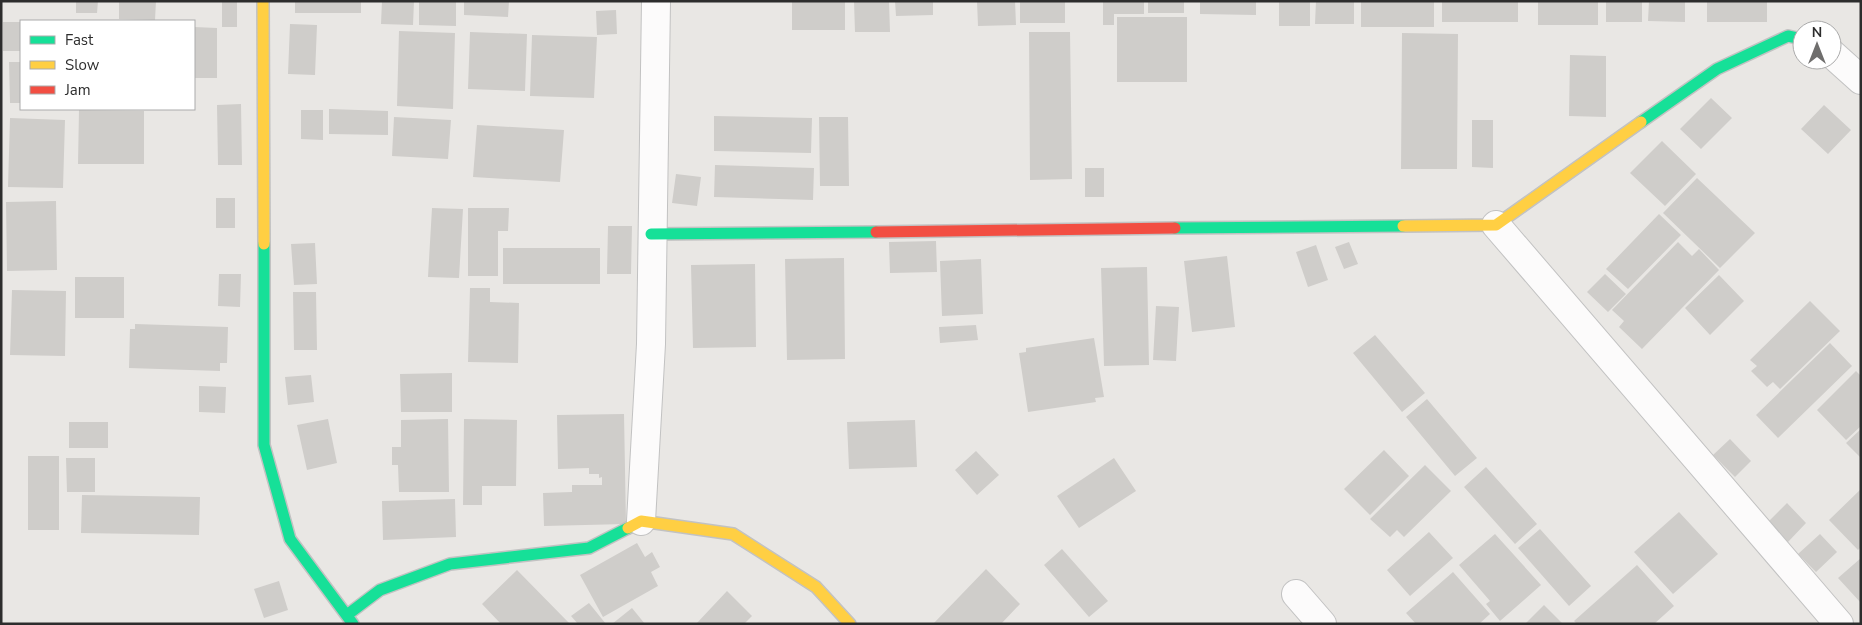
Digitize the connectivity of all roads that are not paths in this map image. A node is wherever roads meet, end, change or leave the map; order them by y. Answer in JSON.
{"nodes":[{"id":1,"x":262,"y":1,"type":"edge"},
{"id":2,"x":656,"y":1,"type":"edge"},
{"id":3,"x":1792,"y":37,"type":"edge"},
{"id":4,"x":1842,"y":63,"type":"edge"},
{"id":5,"x":1861,"y":80,"type":"edge"},
{"id":6,"x":1496,"y":225,"type":"junction"},
{"id":7,"x":651,"y":234,"type":"junction"},
{"id":8,"x":641,"y":521,"type":"junction"},
{"id":9,"x":1296,"y":594,"type":"dead end"},
{"id":10,"x":350,"y":620,"type":"edge"},
{"id":11,"x":850,"y":624,"type":"edge"},
{"id":12,"x":1322,"y":624,"type":"edge"},
{"id":13,"x":1839,"y":624,"type":"edge"}],
"edges":[{"from":1,"to":10,"type":"street"},
{"from":2,"to":7,"type":"street"},
{"from":3,"to":6,"type":"street"},
{"from":4,"to":5,"type":"street"},
{"from":6,"to":7,"type":"street"},
{"from":6,"to":13,"type":"street"},
{"from":7,"to":8,"type":"street"},
{"from":8,"to":10,"type":"street"},
{"from":8,"to":11,"type":"street"},
{"from":9,"to":12,"type":"street"}]}
